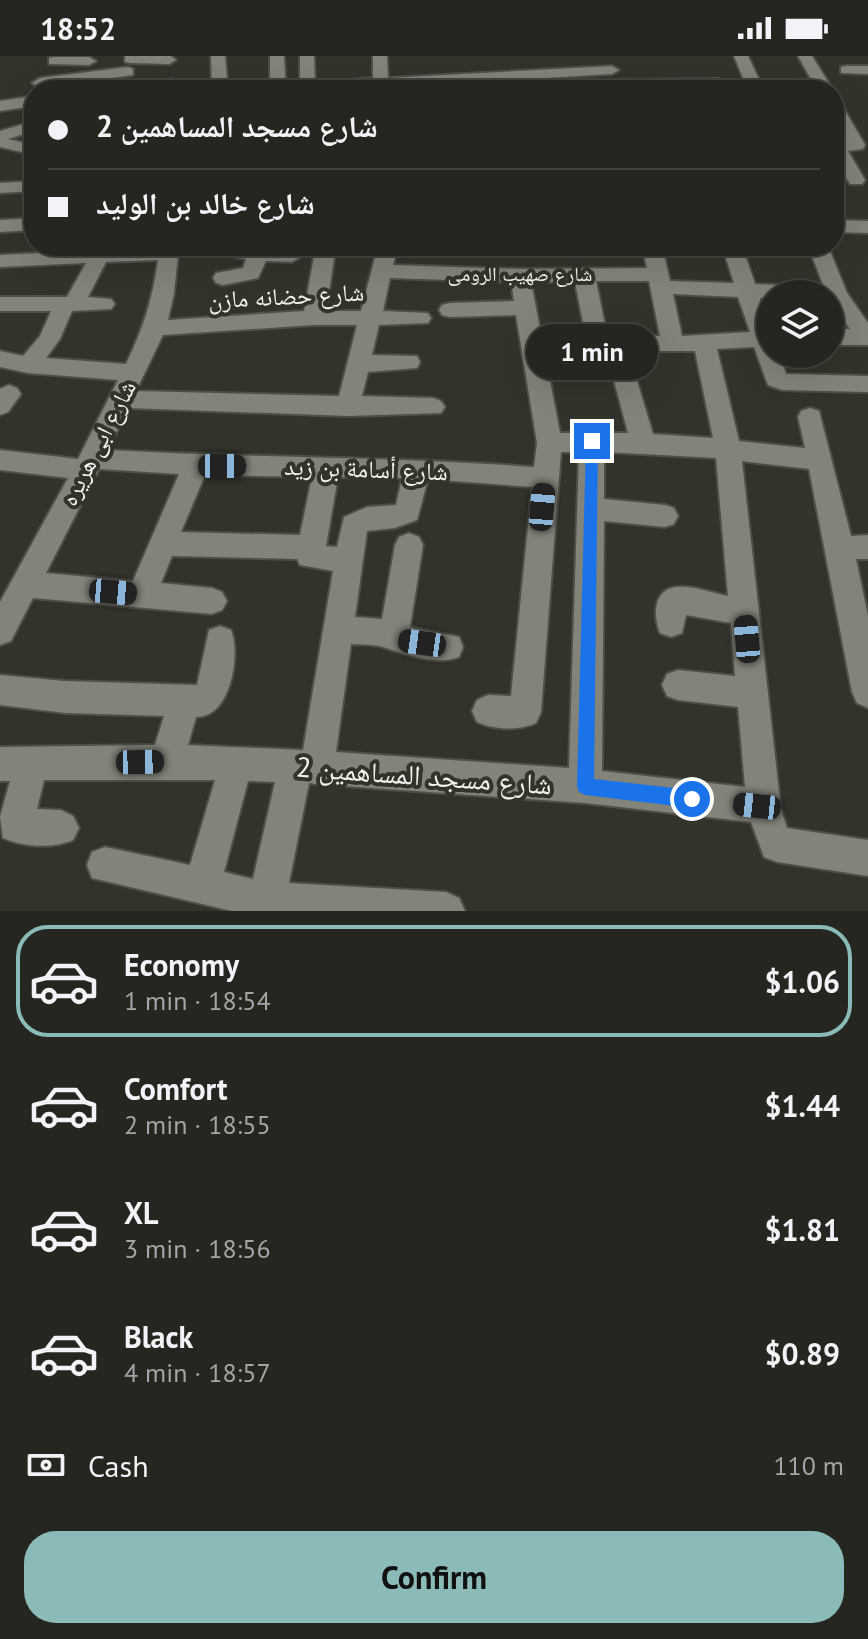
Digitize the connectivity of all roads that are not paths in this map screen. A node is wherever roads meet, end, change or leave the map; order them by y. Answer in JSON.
{"nodes":[{"id":1,"x":218,"y":56,"type":"edge"},
{"id":2,"x":277,"y":56,"type":"edge"},
{"id":3,"x":307,"y":56,"type":"edge"},
{"id":4,"x":380,"y":56,"type":"edge"},
{"id":5,"x":490,"y":56,"type":"edge"},
{"id":6,"x":741,"y":56,"type":"edge"},
{"id":7,"x":805,"y":56,"type":"edge"},
{"id":8,"x":169,"y":60,"type":"dead end"},
{"id":9,"x":54,"y":61,"type":"dead end"},
{"id":10,"x":129,"y":62,"type":"edge"},
{"id":11,"x":89,"y":65,"type":"edge"},
{"id":12,"x":846,"y":70,"type":"dead end"},
{"id":13,"x":868,"y":70,"type":"edge"},
{"id":14,"x":613,"y":72,"type":"edge"},
{"id":15,"x":492,"y":76,"type":"junction"},
{"id":16,"x":449,"y":79,"type":"edge"},
{"id":17,"x":48,"y":80,"type":"edge"},
{"id":18,"x":219,"y":80,"type":"edge"},
{"id":19,"x":278,"y":80,"type":"edge"},
{"id":20,"x":308,"y":80,"type":"edge"},
{"id":21,"x":390,"y":80,"type":"edge"},
{"id":22,"x":503,"y":80,"type":"edge"},
{"id":23,"x":540,"y":80,"type":"edge"},
{"id":24,"x":684,"y":80,"type":"edge"},
{"id":25,"x":752,"y":80,"type":"edge"},
{"id":26,"x":819,"y":80,"type":"edge"},
{"id":27,"x":24,"y":102,"type":"edge"},
{"id":28,"x":0,"y":106,"type":"edge"},
{"id":29,"x":844,"y":122,"type":"edge"},
{"id":30,"x":24,"y":130,"type":"edge"},
{"id":31,"x":0,"y":139,"type":"edge"},
{"id":32,"x":844,"y":146,"type":"edge"},
{"id":33,"x":24,"y":147,"type":"edge"},
{"id":34,"x":844,"y":156,"type":"edge"},
{"id":35,"x":24,"y":168,"type":"edge"},
{"id":36,"x":13,"y":169,"type":"dead end"},
{"id":37,"x":862,"y":179,"type":"edge"},
{"id":38,"x":24,"y":187,"type":"edge"},
{"id":39,"x":0,"y":188,"type":"edge"},
{"id":40,"x":24,"y":225,"type":"edge"},
{"id":41,"x":0,"y":226,"type":"edge"},
{"id":42,"x":844,"y":226,"type":"edge"},
{"id":43,"x":868,"y":227,"type":"edge"},
{"id":44,"x":108,"y":256,"type":"edge"},
{"id":45,"x":167,"y":256,"type":"edge"},
{"id":46,"x":257,"y":256,"type":"edge"},
{"id":47,"x":325,"y":256,"type":"edge"},
{"id":48,"x":386,"y":256,"type":"edge"},
{"id":49,"x":654,"y":256,"type":"edge"},
{"id":50,"x":735,"y":256,"type":"edge"},
{"id":51,"x":822,"y":256,"type":"edge"},
{"id":52,"x":99,"y":257,"type":"junction"},
{"id":53,"x":0,"y":261,"type":"edge"},
{"id":54,"x":383,"y":271,"type":"junction"},
{"id":55,"x":584,"y":275,"type":"junction"},
{"id":56,"x":520,"y":276,"type":"junction"},
{"id":57,"x":223,"y":278,"type":"dead end"},
{"id":58,"x":831,"y":280,"type":"edge"},
{"id":59,"x":660,"y":281,"type":"junction"},
{"id":60,"x":745,"y":290,"type":"junction"},
{"id":61,"x":756,"y":290,"type":"edge"},
{"id":62,"x":0,"y":304,"type":"edge"},
{"id":63,"x":70,"y":304,"type":"junction"},
{"id":64,"x":104,"y":304,"type":"dead end"},
{"id":65,"x":844,"y":304,"type":"edge"},
{"id":66,"x":525,"y":308,"type":"junction"},
{"id":67,"x":450,"y":310,"type":"dead end"},
{"id":68,"x":756,"y":316,"type":"edge"},
{"id":69,"x":314,"y":318,"type":"junction"},
{"id":70,"x":371,"y":318,"type":"junction"},
{"id":71,"x":420,"y":318,"type":"dead end"},
{"id":72,"x":155,"y":328,"type":"junction"},
{"id":73,"x":844,"y":337,"type":"edge"},
{"id":74,"x":867,"y":337,"type":"edge"},
{"id":75,"x":756,"y":340,"type":"edge"},
{"id":76,"x":704,"y":343,"type":"junction"},
{"id":77,"x":607,"y":344,"type":"junction"},
{"id":78,"x":673,"y":344,"type":"junction"},
{"id":79,"x":0,"y":359,"type":"edge"},
{"id":80,"x":409,"y":362,"type":"dead end"},
{"id":81,"x":359,"y":364,"type":"junction"},
{"id":82,"x":28,"y":365,"type":"junction"},
{"id":83,"x":774,"y":368,"type":"edge"},
{"id":84,"x":134,"y":373,"type":"junction"},
{"id":85,"x":868,"y":384,"type":"edge"},
{"id":86,"x":122,"y":399,"type":"junction"},
{"id":87,"x":348,"y":407,"type":"junction"},
{"id":88,"x":433,"y":407,"type":"dead end"},
{"id":89,"x":810,"y":417,"type":"dead end"},
{"id":90,"x":592,"y":441,"type":"junction"},
{"id":91,"x":643,"y":442,"type":"junction"},
{"id":92,"x":549,"y":443,"type":"junction"},
{"id":93,"x":728,"y":448,"type":"junction"},
{"id":94,"x":0,"y":460,"type":"edge"},
{"id":95,"x":817,"y":460,"type":"junction"},
{"id":96,"x":88,"y":465,"type":"junction"},
{"id":97,"x":196,"y":465,"type":"junction"},
{"id":98,"x":327,"y":467,"type":"junction"},
{"id":99,"x":417,"y":468,"type":"junction"},
{"id":100,"x":544,"y":478,"type":"junction"},
{"id":101,"x":591,"y":509,"type":"junction"},
{"id":102,"x":665,"y":516,"type":"dead end"},
{"id":103,"x":163,"y":544,"type":"junction"},
{"id":104,"x":409,"y":545,"type":"dead end"},
{"id":105,"x":312,"y":547,"type":"junction"},
{"id":106,"x":854,"y":548,"type":"edge"},
{"id":107,"x":348,"y":561,"type":"junction"},
{"id":108,"x":25,"y":584,"type":"junction"},
{"id":109,"x":142,"y":594,"type":"junction"},
{"id":110,"x":212,"y":601,"type":"dead end"},
{"id":111,"x":745,"y":612,"type":"junction"},
{"id":112,"x":3,"y":618,"type":"edge"},
{"id":113,"x":671,"y":623,"type":"dead end"},
{"id":114,"x":337,"y":629,"type":"junction"},
{"id":115,"x":393,"y":634,"type":"junction"},
{"id":116,"x":220,"y":640,"type":"dead end"},
{"id":117,"x":864,"y":644,"type":"edge"},
{"id":118,"x":448,"y":647,"type":"dead end"},
{"id":119,"x":678,"y":685,"type":"dead end"},
{"id":120,"x":0,"y":690,"type":"edge"},
{"id":121,"x":868,"y":692,"type":"edge"},
{"id":122,"x":752,"y":693,"type":"junction"},
{"id":123,"x":184,"y":701,"type":"junction"},
{"id":124,"x":488,"y":711,"type":"dead end"},
{"id":125,"x":167,"y":761,"type":"junction"},
{"id":126,"x":16,"y":764,"type":"edge"},
{"id":127,"x":236,"y":764,"type":"junction"},
{"id":128,"x":307,"y":766,"type":"junction"},
{"id":129,"x":585,"y":786,"type":"junction"},
{"id":130,"x":764,"y":809,"type":"junction"},
{"id":131,"x":61,"y":828,"type":"dead end"},
{"id":132,"x":868,"y":858,"type":"edge"},
{"id":133,"x":105,"y":865,"type":"dead end"},
{"id":134,"x":202,"y":886,"type":"junction"},
{"id":135,"x":265,"y":906,"type":"edge"},
{"id":136,"x":446,"y":911,"type":"edge"}],
"edges":[{"from":1,"to":18,"type":"street"},
{"from":2,"to":19,"type":"street"},
{"from":3,"to":20,"type":"street"},
{"from":4,"to":21,"type":"street"},
{"from":5,"to":15,"type":"street"},
{"from":6,"to":25,"type":"street"},
{"from":7,"to":26,"type":"street"},
{"from":8,"to":10,"type":"street"},
{"from":9,"to":11,"type":"street"},
{"from":10,"to":11,"type":"street"},
{"from":11,"to":17,"type":"street"},
{"from":12,"to":13,"type":"street"},
{"from":14,"to":23,"type":"street"},
{"from":14,"to":24,"type":"street"},
{"from":15,"to":16,"type":"street"},
{"from":15,"to":22,"type":"street"},
{"from":27,"to":28,"type":"street"},
{"from":29,"to":32,"type":"street"},
{"from":30,"to":31,"type":"street"},
{"from":31,"to":33,"type":"street"},
{"from":34,"to":37,"type":"street"},
{"from":35,"to":36,"type":"street"},
{"from":38,"to":39,"type":"street"},
{"from":40,"to":41,"type":"street"},
{"from":42,"to":43,"type":"street"},
{"from":44,"to":52,"type":"street"},
{"from":45,"to":72,"type":"street","name":"شارع ابى هريره"},
{"from":46,"to":57,"type":"street"},
{"from":47,"to":69,"type":"street"},
{"from":48,"to":54,"type":"street"},
{"from":49,"to":59,"type":"street"},
{"from":50,"to":60,"type":"street"},
{"from":51,"to":58,"type":"street"},
{"from":52,"to":53,"type":"street"},
{"from":52,"to":63,"type":"street"},
{"from":54,"to":56,"type":"street","name":"شارع صهيب الرومى"},
{"from":54,"to":70,"type":"street"},
{"from":55,"to":56,"type":"street","name":"شارع صهيب الرومى"},
{"from":55,"to":59,"type":"street","name":"شارع صهيب الرومى"},
{"from":55,"to":77,"type":"street"},
{"from":56,"to":66,"type":"street"},
{"from":59,"to":60,"type":"street","name":"شارع صهيب الرومى"},
{"from":59,"to":78,"type":"street"},
{"from":60,"to":61,"type":"street","name":"شارع صهيب الرومى"},
{"from":60,"to":68,"type":"street"},
{"from":62,"to":63,"type":"street"},
{"from":63,"to":64,"type":"street"},
{"from":63,"to":82,"type":"street"},
{"from":65,"to":74,"type":"street"},
{"from":66,"to":67,"type":"street"},
{"from":66,"to":92,"type":"street"},
{"from":69,"to":70,"type":"street","name":"شارع حضانه مازن"},
{"from":69,"to":72,"type":"street","name":"شارع حضانه مازن"},
{"from":70,"to":71,"type":"street","name":"شارع حضانه مازن"},
{"from":70,"to":81,"type":"street"},
{"from":72,"to":84,"type":"street","name":"شارع ابى هريره"},
{"from":73,"to":74,"type":"street"},
{"from":75,"to":76,"type":"street"},
{"from":76,"to":78,"type":"street"},
{"from":76,"to":93,"type":"street"},
{"from":77,"to":78,"type":"street"},
{"from":77,"to":91,"type":"street"},
{"from":79,"to":82,"type":"street"},
{"from":80,"to":81,"type":"street"},
{"from":81,"to":87,"type":"street"},
{"from":82,"to":84,"type":"street"},
{"from":83,"to":85,"type":"street"},
{"from":84,"to":86,"type":"street","name":"شارع ابى هريره"},
{"from":86,"to":87,"type":"street"},
{"from":86,"to":96,"type":"street","name":"شارع ابى هريره"},
{"from":87,"to":88,"type":"street"},
{"from":89,"to":95,"type":"street"},
{"from":90,"to":91,"type":"street"},
{"from":90,"to":92,"type":"street"},
{"from":90,"to":101,"type":"street"},
{"from":91,"to":93,"type":"street"},
{"from":92,"to":100,"type":"street"},
{"from":93,"to":95,"type":"street"},
{"from":93,"to":111,"type":"street"},
{"from":94,"to":96,"type":"street","name":"شارع أسامة بن زيد"},
{"from":95,"to":106,"type":"street"},
{"from":96,"to":97,"type":"street","name":"شارع أسامة بن زيد"},
{"from":96,"to":108,"type":"street","name":"شارع ابى هريره"},
{"from":97,"to":98,"type":"street","name":"شارع أسامة بن زيد"},
{"from":97,"to":103,"type":"street"},
{"from":98,"to":99,"type":"street","name":"شارع أسامة بن زيد"},
{"from":98,"to":105,"type":"street"},
{"from":99,"to":100,"type":"street","name":"شارع أسامة بن زيد"},
{"from":99,"to":107,"type":"street"},
{"from":100,"to":124,"type":"street"},
{"from":101,"to":102,"type":"street"},
{"from":101,"to":129,"type":"street"},
{"from":103,"to":105,"type":"street"},
{"from":103,"to":109,"type":"street"},
{"from":104,"to":115,"type":"street"},
{"from":105,"to":107,"type":"street"},
{"from":106,"to":117,"type":"street"},
{"from":107,"to":114,"type":"street"},
{"from":108,"to":109,"type":"street"},
{"from":108,"to":112,"type":"street","name":"شارع ابى هريره"},
{"from":109,"to":110,"type":"street"},
{"from":111,"to":113,"type":"street"},
{"from":111,"to":122,"type":"street"},
{"from":114,"to":115,"type":"street"},
{"from":114,"to":128,"type":"street"},
{"from":115,"to":118,"type":"street"},
{"from":116,"to":123,"type":"street"},
{"from":117,"to":121,"type":"street"},
{"from":119,"to":122,"type":"street"},
{"from":120,"to":123,"type":"street"},
{"from":122,"to":130,"type":"street"},
{"from":123,"to":125,"type":"street"},
{"from":125,"to":126,"type":"street","name":"شارع مسجد المساهمين 2"},
{"from":125,"to":127,"type":"street","name":"شارع مسجد المساهمين 2"},
{"from":126,"to":131,"type":"street"},
{"from":127,"to":128,"type":"street","name":"شارع مسجد المساهمين 2"},
{"from":127,"to":134,"type":"street"},
{"from":128,"to":129,"type":"street","name":"شارع مسجد المساهمين 2"},
{"from":128,"to":135,"type":"street"},
{"from":129,"to":130,"type":"street","name":"شارع مسجد المساهمين 2"},
{"from":130,"to":132,"type":"street"},
{"from":133,"to":134,"type":"street"},
{"from":134,"to":135,"type":"street"},
{"from":135,"to":136,"type":"street"}]}
